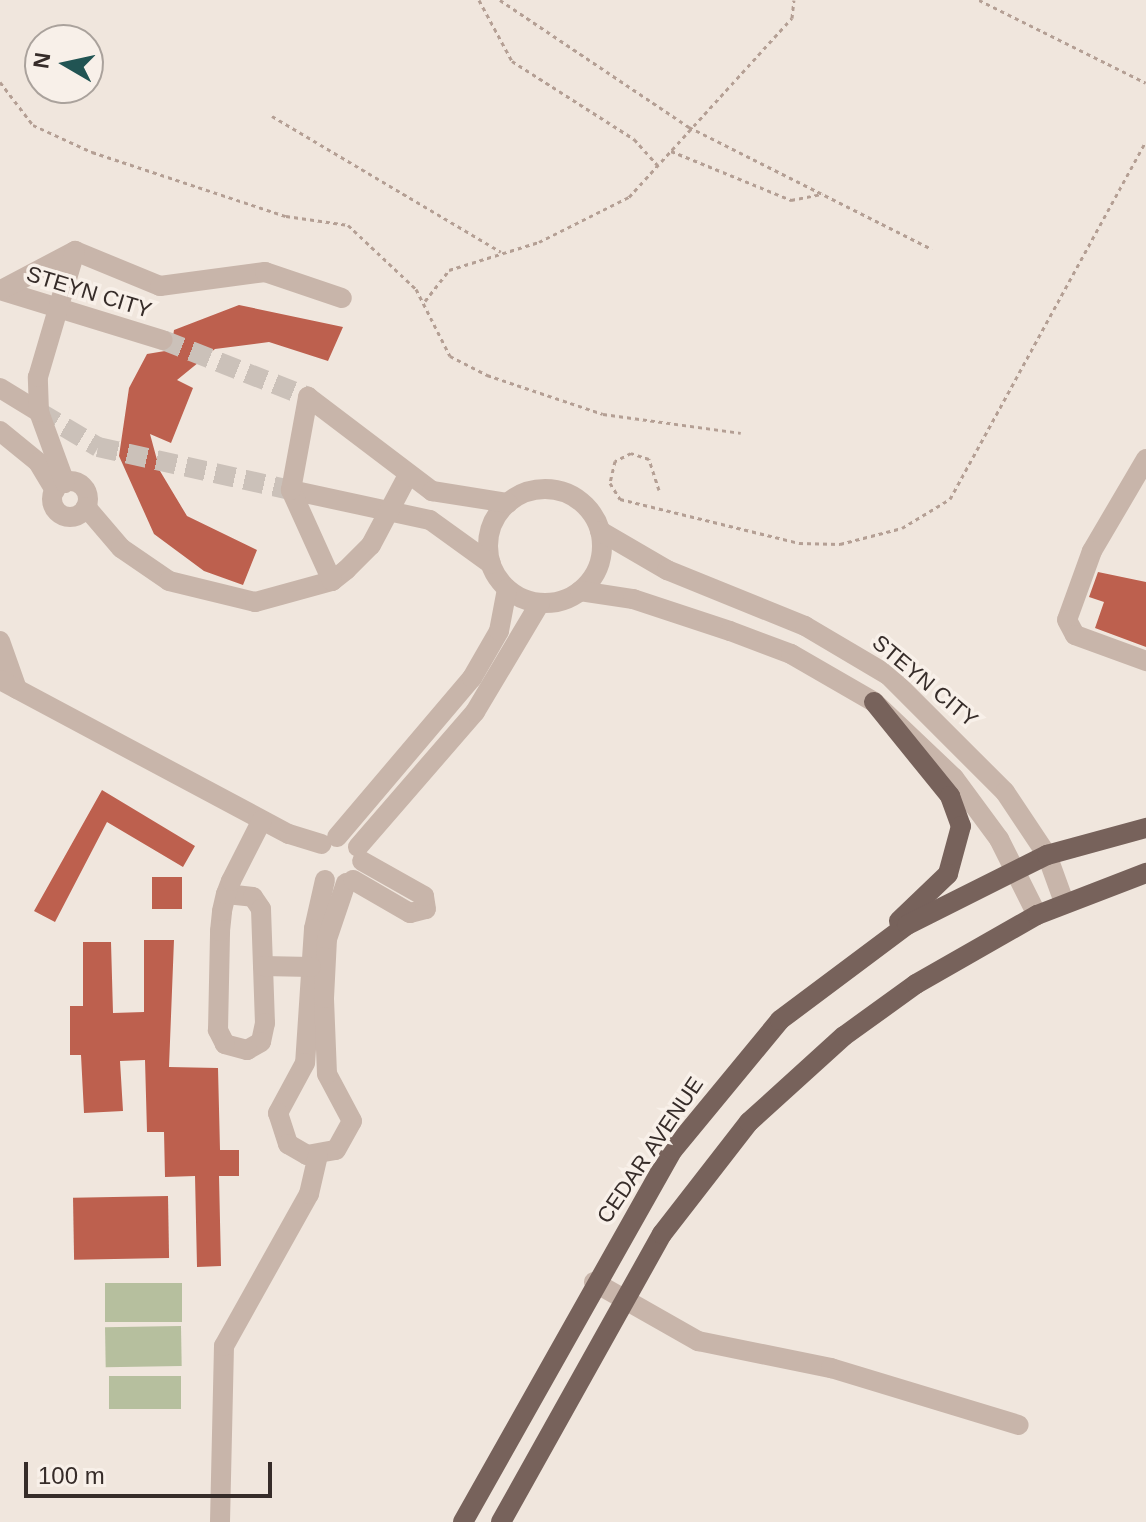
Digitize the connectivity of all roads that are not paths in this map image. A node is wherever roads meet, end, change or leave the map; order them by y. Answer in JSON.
{"nodes":[{"id":1,"x":75,"y":251,"type":"junction"},
{"id":2,"x":1,"y":290,"type":"edge"},
{"id":3,"x":342,"y":298,"type":"dead end"},
{"id":4,"x":57,"y":309,"type":"junction"},
{"id":5,"x":163,"y":340,"type":"tunnel mouth"},
{"id":6,"x":0,"y":388,"type":"edge"},
{"id":7,"x":39,"y":412,"type":"junction"},
{"id":8,"x":0,"y":431,"type":"edge"},
{"id":9,"x":1146,"y":459,"type":"edge"},
{"id":10,"x":408,"y":475,"type":"junction"},
{"id":11,"x":60,"y":486,"type":"junction"},
{"id":12,"x":291,"y":490,"type":"junction"},
{"id":13,"x":508,"y":503,"type":"junction"},
{"id":14,"x":86,"y":507,"type":"junction"},
{"id":15,"x":393,"y":509,"type":"junction"},
{"id":16,"x":600,"y":531,"type":"junction"},
{"id":17,"x":491,"y":564,"type":"junction"},
{"id":18,"x":332,"y":581,"type":"junction"},
{"id":19,"x":507,"y":589,"type":"junction"},
{"id":20,"x":580,"y":591,"type":"junction"},
{"id":21,"x":540,"y":603,"type":"junction"},
{"id":22,"x":0,"y":641,"type":"edge"},
{"id":23,"x":1146,"y":661,"type":"edge"},
{"id":24,"x":8,"y":684,"type":"edge"},
{"id":25,"x":874,"y":702,"type":"junction"},
{"id":26,"x":262,"y":820,"type":"junction"},
{"id":27,"x":1146,"y":828,"type":"edge"},
{"id":28,"x":325,"y":846,"type":"junction"},
{"id":29,"x":1047,"y":855,"type":"junction"},
{"id":30,"x":355,"y":868,"type":"junction"},
{"id":31,"x":1017,"y":869,"type":"junction"},
{"id":32,"x":1146,"y":873,"type":"edge"},
{"id":33,"x":325,"y":880,"type":"junction"},
{"id":34,"x":226,"y":894,"type":"junction"},
{"id":35,"x":1064,"y":902,"type":"junction"},
{"id":36,"x":1037,"y":915,"type":"junction"},
{"id":37,"x":859,"y":955,"type":"junction"},
{"id":38,"x":263,"y":966,"type":"junction"},
{"id":39,"x":311,"y":967,"type":"junction"},
{"id":40,"x":327,"y":1153,"type":"junction"},
{"id":41,"x":594,"y":1282,"type":"junction"},
{"id":42,"x":623,"y":1298,"type":"junction"},
{"id":43,"x":1019,"y":1425,"type":"dead end"},
{"id":44,"x":220,"y":1522,"type":"edge"},
{"id":45,"x":463,"y":1522,"type":"edge"},
{"id":46,"x":501,"y":1522,"type":"edge"}],
"edges":[{"from":1,"to":2,"type":"street"},
{"from":1,"to":3,"type":"street"},
{"from":1,"to":4,"type":"street"},
{"from":2,"to":4,"type":"street","name":"STEYN CITY"},
{"from":4,"to":5,"type":"street","name":"STEYN CITY"},
{"from":4,"to":7,"type":"street"},
{"from":6,"to":7,"type":"street"},
{"from":7,"to":11,"type":"street"},
{"from":8,"to":11,"type":"street"},
{"from":9,"to":23,"type":"street"},
{"from":10,"to":12,"type":"street"},
{"from":10,"to":13,"type":"street"},
{"from":10,"to":15,"type":"street"},
{"from":11,"to":14,"type":"street"},
{"from":11,"to":14,"type":"street"},
{"from":12,"to":15,"type":"street"},
{"from":12,"to":18,"type":"street"},
{"from":13,"to":16,"type":"street"},
{"from":13,"to":17,"type":"street"},
{"from":14,"to":18,"type":"street"},
{"from":15,"to":17,"type":"street"},
{"from":15,"to":18,"type":"street"},
{"from":16,"to":20,"type":"street"},
{"from":16,"to":29,"type":"street","name":"STEYN CITY"},
{"from":17,"to":19,"type":"street"},
{"from":19,"to":21,"type":"street"},
{"from":19,"to":28,"type":"street"},
{"from":20,"to":21,"type":"street"},
{"from":20,"to":25,"type":"street"},
{"from":21,"to":30,"type":"street"},
{"from":22,"to":24,"type":"street"},
{"from":24,"to":26,"type":"street"},
{"from":25,"to":31,"type":"street"},
{"from":25,"to":37,"type":"main road"},
{"from":26,"to":28,"type":"street"},
{"from":26,"to":34,"type":"street"},
{"from":27,"to":29,"type":"main road","name":"CEDAR AVENUE"},
{"from":28,"to":30,"type":"street"},
{"from":28,"to":33,"type":"street"},
{"from":29,"to":31,"type":"main road","name":"CEDAR AVENUE"},
{"from":29,"to":35,"type":"street","name":"STEYN CITY"},
{"from":30,"to":33,"type":"street"},
{"from":30,"to":40,"type":"street"},
{"from":31,"to":36,"type":"street"},
{"from":31,"to":37,"type":"main road","name":"CEDAR AVENUE"},
{"from":32,"to":35,"type":"main road"},
{"from":33,"to":39,"type":"street"},
{"from":34,"to":38,"type":"street"},
{"from":34,"to":38,"type":"street"},
{"from":35,"to":36,"type":"main road"},
{"from":36,"to":42,"type":"main road"},
{"from":37,"to":41,"type":"main road","name":"CEDAR AVENUE"},
{"from":38,"to":39,"type":"street"},
{"from":39,"to":40,"type":"street"},
{"from":40,"to":44,"type":"street"},
{"from":41,"to":42,"type":"street"},
{"from":41,"to":45,"type":"main road","name":"CEDAR AVENUE"},
{"from":42,"to":43,"type":"street"},
{"from":42,"to":46,"type":"main road"}]}
